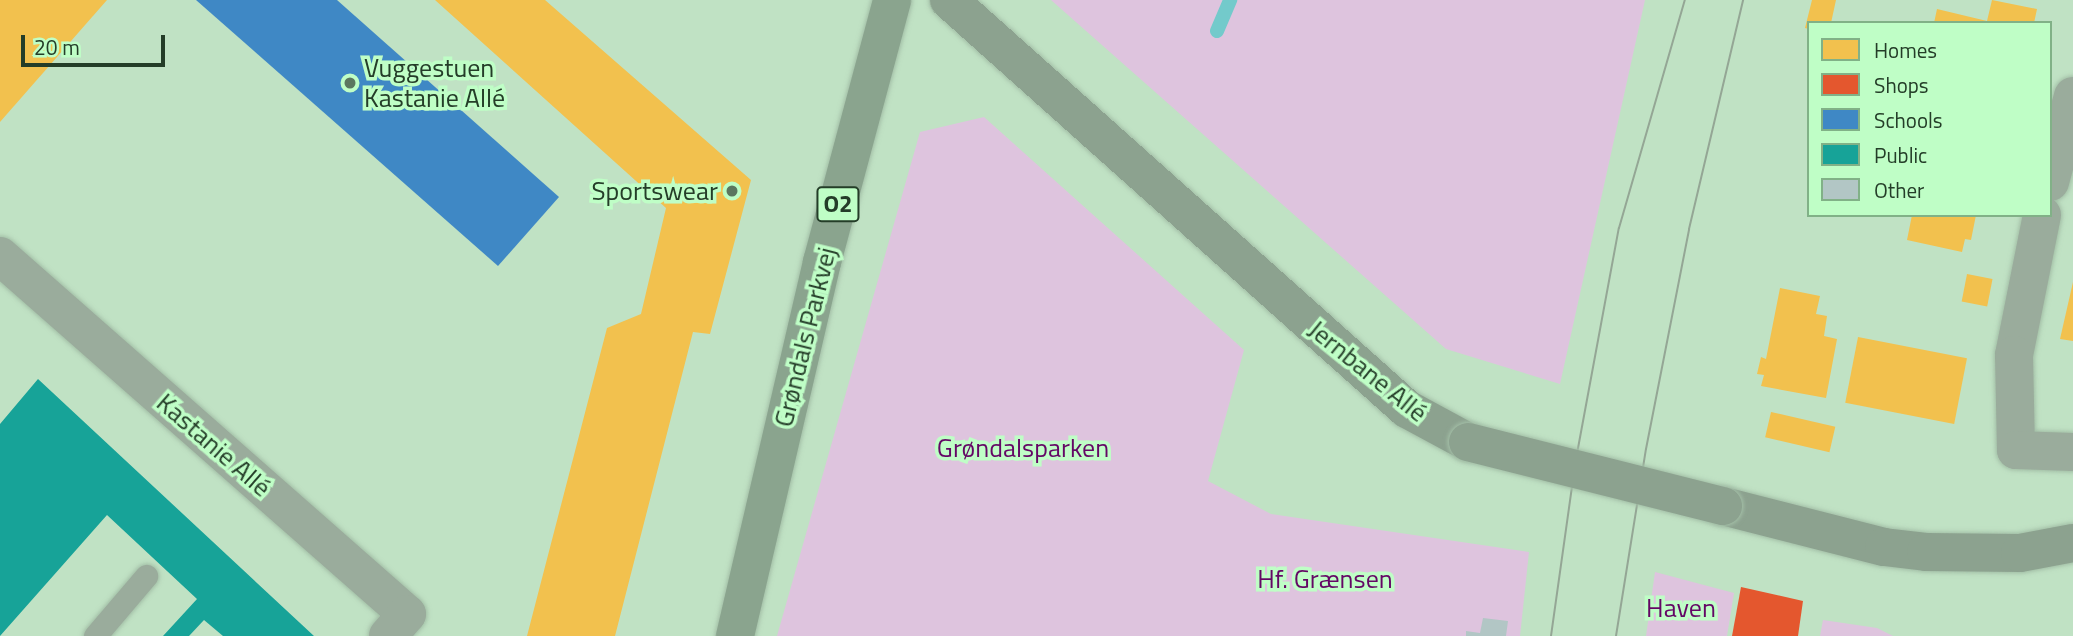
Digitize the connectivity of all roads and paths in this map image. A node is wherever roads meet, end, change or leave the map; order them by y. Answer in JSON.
{"nodes":[{"id":1,"x":892,"y":0,"type":"edge"},
{"id":2,"x":949,"y":0,"type":"edge"},
{"id":3,"x":2073,"y":96,"type":"edge"},
{"id":4,"x":2052,"y":175,"type":"edge"},
{"id":5,"x":2042,"y":217,"type":"edge"},
{"id":6,"x":0,"y":256,"type":"edge"},
{"id":7,"x":2073,"y":452,"type":"edge"},
{"id":8,"x":2073,"y":543,"type":"edge"},
{"id":9,"x":146,"y":576,"type":"dead end"},
{"id":10,"x":94,"y":636,"type":"edge"},
{"id":11,"x":388,"y":636,"type":"edge"},
{"id":12,"x":735,"y":636,"type":"edge"}],
"edges":[{"from":1,"to":12,"type":"main road","name":"Grøndals Parkvej","number":"O2"},
{"from":2,"to":8,"type":"street","name":"Jernbane Allé","bridge":true},
{"from":3,"to":4,"type":"street"},
{"from":5,"to":7,"type":"street"},
{"from":6,"to":11,"type":"street","name":"Kastanie Allé"},
{"from":9,"to":10,"type":"lane"}]}
